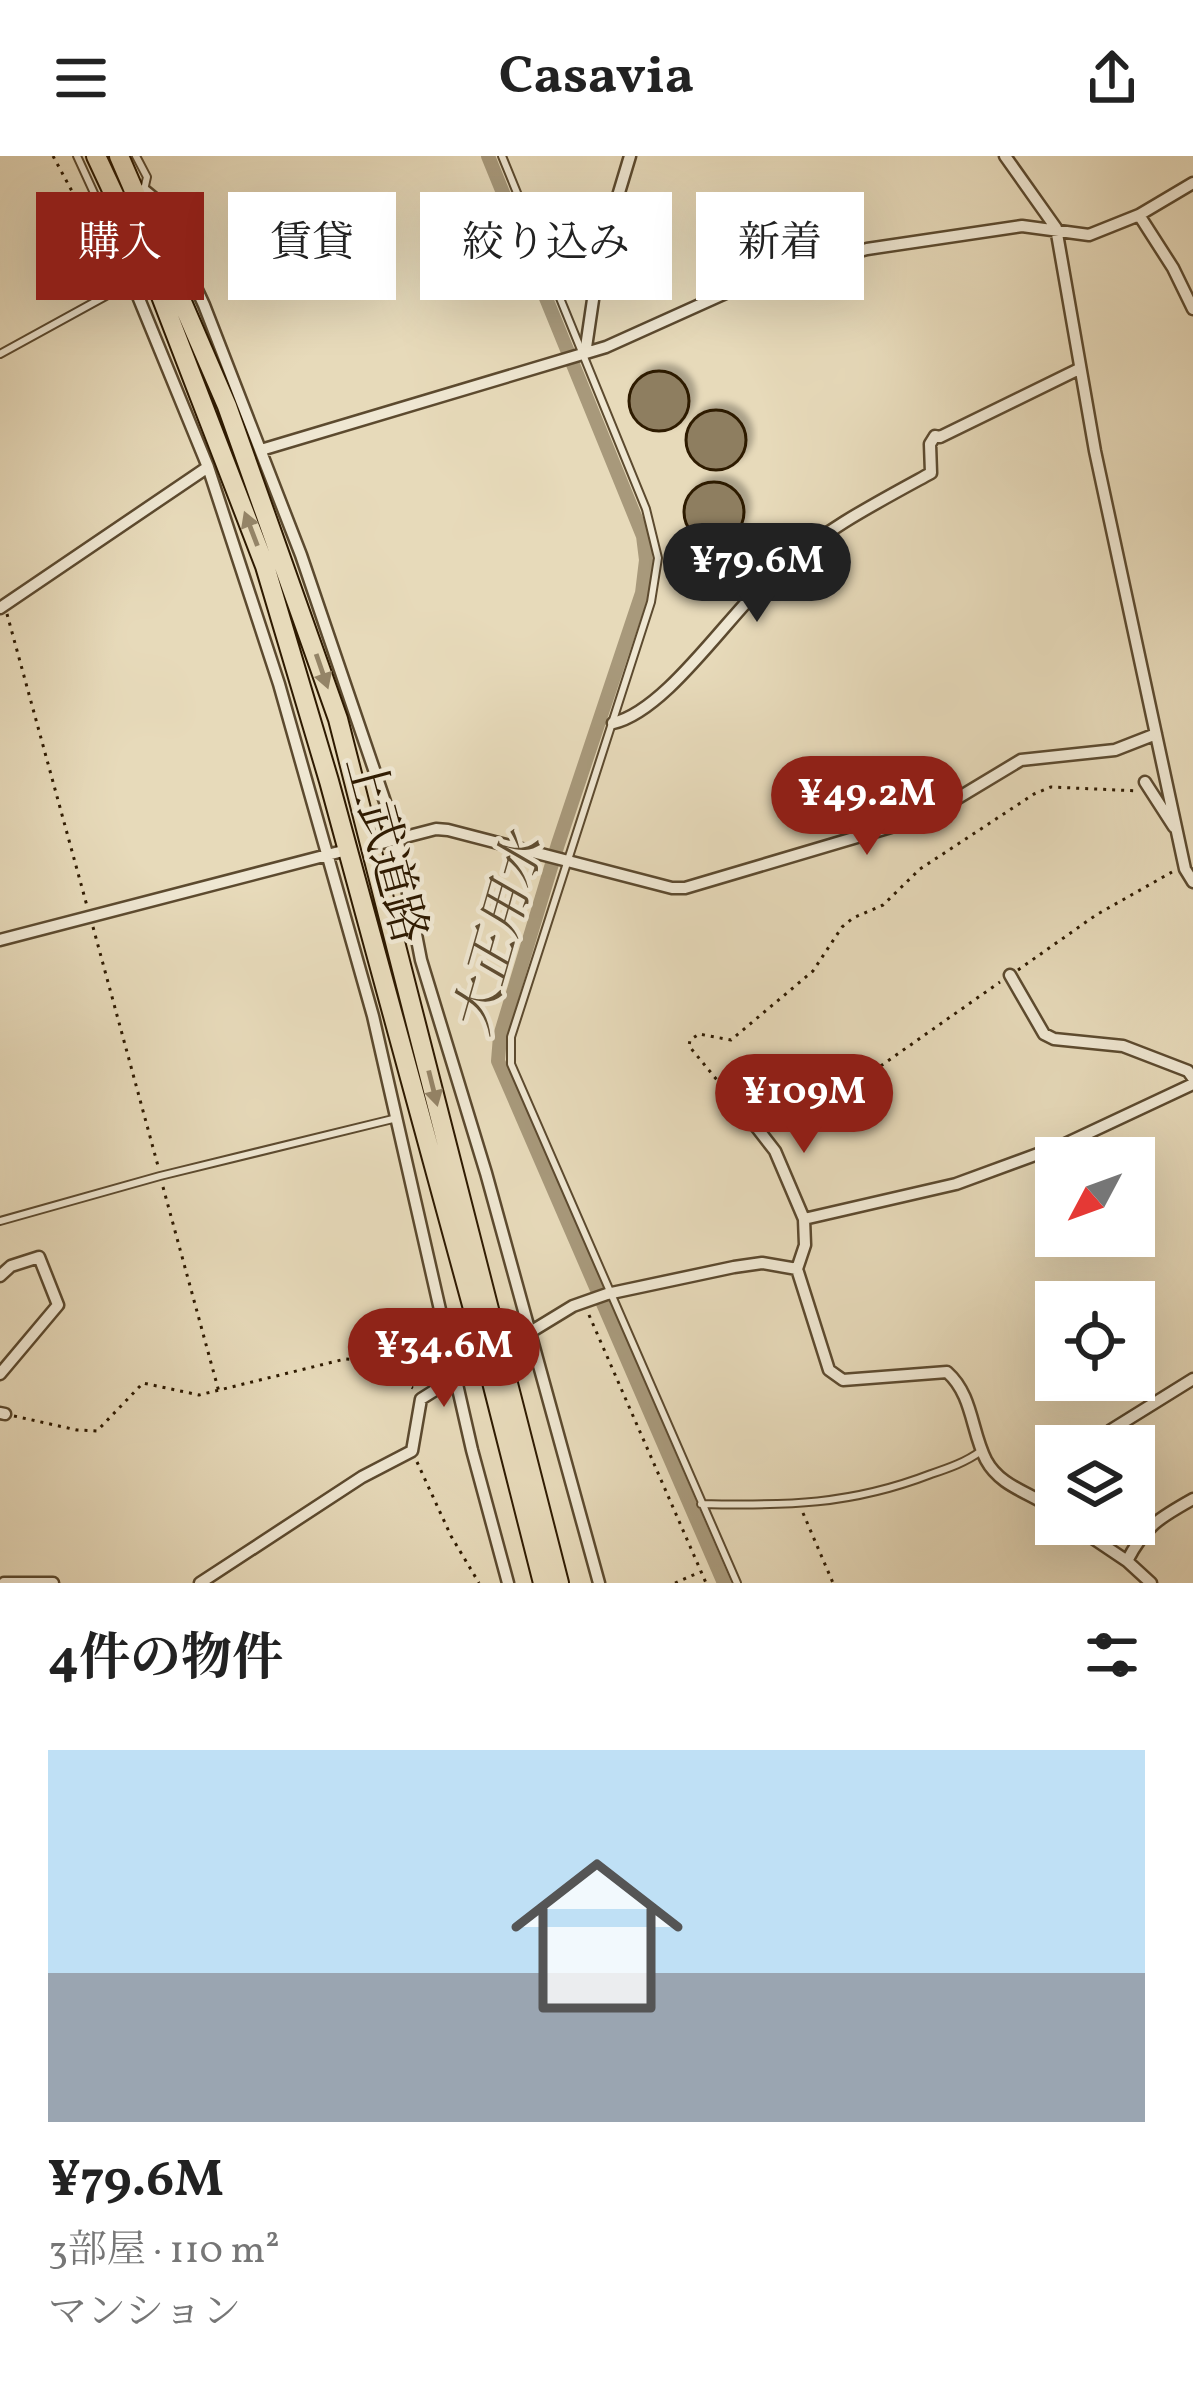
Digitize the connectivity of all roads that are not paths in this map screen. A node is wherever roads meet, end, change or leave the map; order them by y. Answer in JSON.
{"nodes":[{"id":1,"x":76,"y":156,"type":"edge"},
{"id":2,"x":96,"y":156,"type":"edge"},
{"id":3,"x":118,"y":156,"type":"edge"},
{"id":4,"x":136,"y":156,"type":"edge"},
{"id":5,"x":502,"y":156,"type":"edge"},
{"id":6,"x":630,"y":156,"type":"edge"},
{"id":7,"x":1005,"y":156,"type":"edge"},
{"id":8,"x":1193,"y":183,"type":"edge"},
{"id":9,"x":93,"y":192,"type":"edge"},
{"id":10,"x":110,"y":192,"type":"edge"},
{"id":11,"x":140,"y":192,"type":"joint"},
{"id":12,"x":1138,"y":215,"type":"junction"},
{"id":13,"x":1056,"y":228,"type":"junction"},
{"id":14,"x":99,"y":300,"type":"edge"},
{"id":15,"x":135,"y":300,"type":"edge"},
{"id":16,"x":162,"y":300,"type":"edge"},
{"id":17,"x":183,"y":300,"type":"edge"},
{"id":18,"x":200,"y":300,"type":"edge"},
{"id":19,"x":1193,"y":308,"type":"edge"},
{"id":20,"x":0,"y":354,"type":"edge"},
{"id":21,"x":582,"y":354,"type":"junction"},
{"id":22,"x":1079,"y":369,"type":"junction"},
{"id":23,"x":261,"y":449,"type":"junction"},
{"id":24,"x":208,"y":467,"type":"junction"},
{"id":25,"x":3,"y":608,"type":"edge"},
{"id":26,"x":613,"y":723,"type":"junction"},
{"id":27,"x":1156,"y":734,"type":"junction"},
{"id":28,"x":1148,"y":787,"type":"road end"},
{"id":29,"x":1176,"y":830,"type":"junction"},
{"id":30,"x":397,"y":838,"type":"junction"},
{"id":31,"x":378,"y":844,"type":"dead end"},
{"id":32,"x":333,"y":853,"type":"junction"},
{"id":33,"x":567,"y":862,"type":"junction"},
{"id":34,"x":1193,"y":883,"type":"edge"},
{"id":35,"x":0,"y":940,"type":"edge"},
{"id":36,"x":1010,"y":974,"type":"road end"},
{"id":37,"x":1193,"y":1081,"type":"edge"},
{"id":38,"x":399,"y":1117,"type":"junction"},
{"id":39,"x":754,"y":1124,"type":"road end"},
{"id":40,"x":804,"y":1219,"type":"junction"},
{"id":41,"x":0,"y":1221,"type":"edge"},
{"id":42,"x":797,"y":1269,"type":"junction"},
{"id":43,"x":0,"y":1276,"type":"edge"},
{"id":44,"x":609,"y":1294,"type":"junction"},
{"id":45,"x":530,"y":1332,"type":"junction"},
{"id":46,"x":508,"y":1345,"type":"dead end"},
{"id":47,"x":472,"y":1367,"type":"dead end"},
{"id":48,"x":0,"y":1374,"type":"edge"},
{"id":49,"x":457,"y":1377,"type":"junction"},
{"id":50,"x":1193,"y":1379,"type":"edge"},
{"id":51,"x":1119,"y":1425,"type":"edge"},
{"id":52,"x":983,"y":1449,"type":"junction"},
{"id":53,"x":518,"y":1461,"type":"junction"},
{"id":54,"x":1035,"y":1497,"type":"edge"},
{"id":55,"x":1193,"y":1499,"type":"edge"},
{"id":56,"x":701,"y":1504,"type":"junction"},
{"id":57,"x":1102,"y":1545,"type":"edge"},
{"id":58,"x":1127,"y":1562,"type":"junction"},
{"id":59,"x":4,"y":1583,"type":"edge"},
{"id":60,"x":52,"y":1583,"type":"edge"},
{"id":61,"x":200,"y":1583,"type":"edge"},
{"id":62,"x":508,"y":1583,"type":"edge"},
{"id":63,"x":539,"y":1583,"type":"edge"},
{"id":64,"x":559,"y":1583,"type":"edge"},
{"id":65,"x":570,"y":1583,"type":"edge"},
{"id":66,"x":599,"y":1583,"type":"edge"},
{"id":67,"x":737,"y":1583,"type":"edge"},
{"id":68,"x":1151,"y":1583,"type":"edge"}],
"edges":[{"from":1,"to":9,"type":"lane"},
{"from":2,"to":10,"type":"highway","name":"上武道路"},
{"from":3,"to":11,"type":"highway","name":"上武道路"},
{"from":4,"to":11,"type":"lane"},
{"from":5,"to":21,"type":"lane"},
{"from":6,"to":21,"type":"street"},
{"from":7,"to":13,"type":"street"},
{"from":8,"to":12,"type":"street"},
{"from":12,"to":13,"type":"street"},
{"from":12,"to":19,"type":"street"},
{"from":13,"to":21,"type":"street"},
{"from":13,"to":22,"type":"street"},
{"from":14,"to":20,"type":"lane"},
{"from":15,"to":24,"type":"street"},
{"from":53,"to":16,"type":"highway","name":"上武道路","one_way":true},
{"from":17,"to":53,"type":"highway","name":"上武道路","one_way":true},
{"from":18,"to":23,"type":"street"},
{"from":21,"to":23,"type":"street"},
{"from":21,"to":26,"type":"lane"},
{"from":22,"to":26,"type":"street"},
{"from":22,"to":27,"type":"street"},
{"from":23,"to":30,"type":"street"},
{"from":24,"to":25,"type":"street"},
{"from":24,"to":32,"type":"street"},
{"from":26,"to":33,"type":"lane"},
{"from":27,"to":29,"type":"street"},
{"from":27,"to":33,"type":"street"},
{"from":28,"to":29,"type":"street"},
{"from":29,"to":34,"type":"street"},
{"from":30,"to":31,"type":"street"},
{"from":30,"to":33,"type":"street"},
{"from":30,"to":45,"type":"street"},
{"from":32,"to":35,"type":"street"},
{"from":32,"to":38,"type":"street"},
{"from":33,"to":44,"type":"lane"},
{"from":36,"to":37,"type":"street"},
{"from":37,"to":40,"type":"street"},
{"from":38,"to":41,"type":"lane"},
{"from":38,"to":49,"type":"street"},
{"from":39,"to":40,"type":"street"},
{"from":40,"to":42,"type":"street"},
{"from":42,"to":44,"type":"street"},
{"from":42,"to":52,"type":"street"},
{"from":43,"to":48,"type":"street"},
{"from":44,"to":45,"type":"street"},
{"from":44,"to":56,"type":"lane"},
{"from":45,"to":46,"type":"street"},
{"from":45,"to":66,"type":"street"},
{"from":47,"to":49,"type":"street"},
{"from":49,"to":61,"type":"street"},
{"from":49,"to":62,"type":"street"},
{"from":50,"to":51,"type":"street"},
{"from":52,"to":54,"type":"street"},
{"from":52,"to":56,"type":"lane"},
{"from":53,"to":63,"type":"highway"},
{"from":53,"to":64,"type":"highway","name":"上武道路"},
{"from":53,"to":65,"type":"highway"},
{"from":55,"to":58,"type":"street"},
{"from":56,"to":67,"type":"lane"},
{"from":57,"to":58,"type":"street"},
{"from":58,"to":68,"type":"street"},
{"from":59,"to":60,"type":"street"}]}
